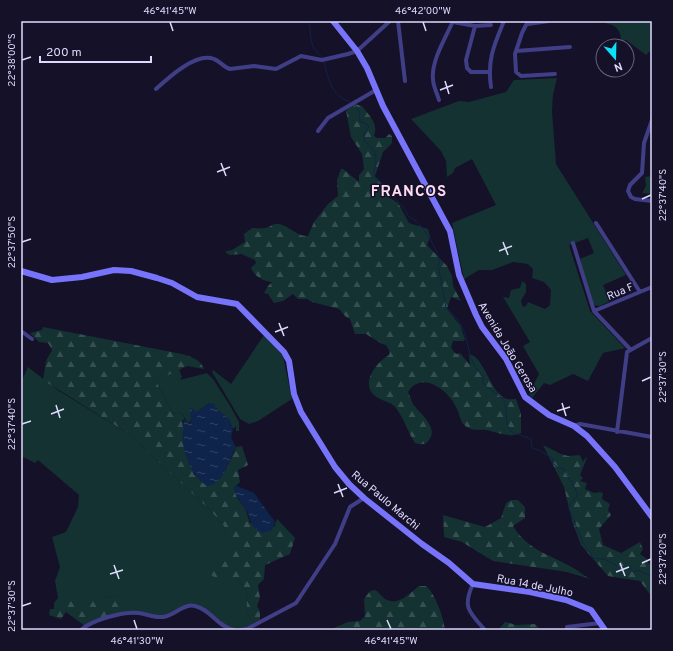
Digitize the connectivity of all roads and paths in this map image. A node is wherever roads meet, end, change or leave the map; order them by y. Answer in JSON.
{"nodes":[{"id":1,"x":333,"y":21,"type":"edge"},
{"id":2,"x":390,"y":21,"type":"edge"},
{"id":3,"x":398,"y":21,"type":"edge"},
{"id":4,"x":504,"y":21,"type":"edge"},
{"id":5,"x":549,"y":21,"type":"edge"},
{"id":6,"x":453,"y":22,"type":"edge"},
{"id":7,"x":528,"y":22,"type":"edge"},
{"id":8,"x":491,"y":25,"type":"dead end"},
{"id":9,"x":474,"y":26,"type":"junction"},
{"id":10,"x":570,"y":47,"type":"dead end"},
{"id":11,"x":357,"y":51,"type":"junction"},
{"id":12,"x":516,"y":51,"type":"junction"},
{"id":13,"x":488,"y":72,"type":"junction"},
{"id":14,"x":555,"y":74,"type":"dead end"},
{"id":15,"x":406,"y":81,"type":"dead end"},
{"id":16,"x":491,"y":87,"type":"dead end"},
{"id":17,"x":156,"y":89,"type":"dead end"},
{"id":18,"x":376,"y":90,"type":"junction"},
{"id":19,"x":439,"y":100,"type":"dead end"},
{"id":20,"x":652,"y":120,"type":"edge"},
{"id":21,"x":318,"y":131,"type":"dead end"},
{"id":22,"x":652,"y":201,"type":"edge"},
{"id":23,"x":596,"y":223,"type":"dead end"},
{"id":24,"x":573,"y":243,"type":"dead end"},
{"id":25,"x":21,"y":270,"type":"edge"},
{"id":26,"x":652,"y":287,"type":"edge"},
{"id":27,"x":640,"y":292,"type":"junction"},
{"id":28,"x":594,"y":312,"type":"junction"},
{"id":29,"x":21,"y":331,"type":"edge"},
{"id":30,"x":652,"y":338,"type":"edge"},
{"id":31,"x":32,"y":340,"type":"dead end"},
{"id":32,"x":630,"y":349,"type":"junction"},
{"id":33,"x":574,"y":426,"type":"junction"},
{"id":34,"x":617,"y":432,"type":"junction"},
{"id":35,"x":652,"y":437,"type":"edge"},
{"id":36,"x":364,"y":498,"type":"junction"},
{"id":37,"x":652,"y":517,"type":"edge"},
{"id":38,"x":473,"y":584,"type":"junction"},
{"id":39,"x":600,"y":623,"type":"junction"},
{"id":40,"x":566,"y":629,"type":"edge"},
{"id":41,"x":81,"y":630,"type":"edge"},
{"id":42,"x":232,"y":630,"type":"edge"},
{"id":43,"x":241,"y":630,"type":"edge"},
{"id":44,"x":484,"y":630,"type":"edge"},
{"id":45,"x":605,"y":630,"type":"edge"}],
"edges":[{"from":1,"to":11,"type":"street","name":"Avenida João Gerosa"},
{"from":2,"to":11,"type":"street"},
{"from":3,"to":15,"type":"street"},
{"from":4,"to":13,"type":"street"},
{"from":5,"to":7,"type":"street"},
{"from":6,"to":9,"type":"street"},
{"from":6,"to":19,"type":"street"},
{"from":7,"to":12,"type":"street"},
{"from":8,"to":9,"type":"street"},
{"from":9,"to":13,"type":"street"},
{"from":10,"to":12,"type":"street"},
{"from":11,"to":17,"type":"street"},
{"from":11,"to":18,"type":"street","name":"Avenida João Gerosa"},
{"from":12,"to":14,"type":"street"},
{"from":13,"to":16,"type":"street"},
{"from":18,"to":21,"type":"street"},
{"from":18,"to":33,"type":"street","name":"Avenida João Gerosa"},
{"from":20,"to":22,"type":"street"},
{"from":23,"to":27,"type":"street"},
{"from":24,"to":28,"type":"street"},
{"from":25,"to":36,"type":"street","name":"Rua Paulo Marchi"},
{"from":26,"to":27,"type":"street","name":"Rua F"},
{"from":27,"to":28,"type":"street","name":"Rua F"},
{"from":28,"to":32,"type":"street"},
{"from":29,"to":31,"type":"street"},
{"from":30,"to":32,"type":"street"},
{"from":32,"to":34,"type":"street"},
{"from":33,"to":34,"type":"street"},
{"from":33,"to":37,"type":"street","name":"Avenida João Gerosa"},
{"from":34,"to":35,"type":"street"},
{"from":36,"to":38,"type":"street","name":"Rua Paulo Marchi"},
{"from":36,"to":43,"type":"street"},
{"from":38,"to":39,"type":"street","name":"Rua 14 de Julho"},
{"from":38,"to":44,"type":"street"},
{"from":39,"to":40,"type":"street"},
{"from":39,"to":45,"type":"street","name":"Rua 14 de Julho"},
{"from":41,"to":42,"type":"street"}]}
